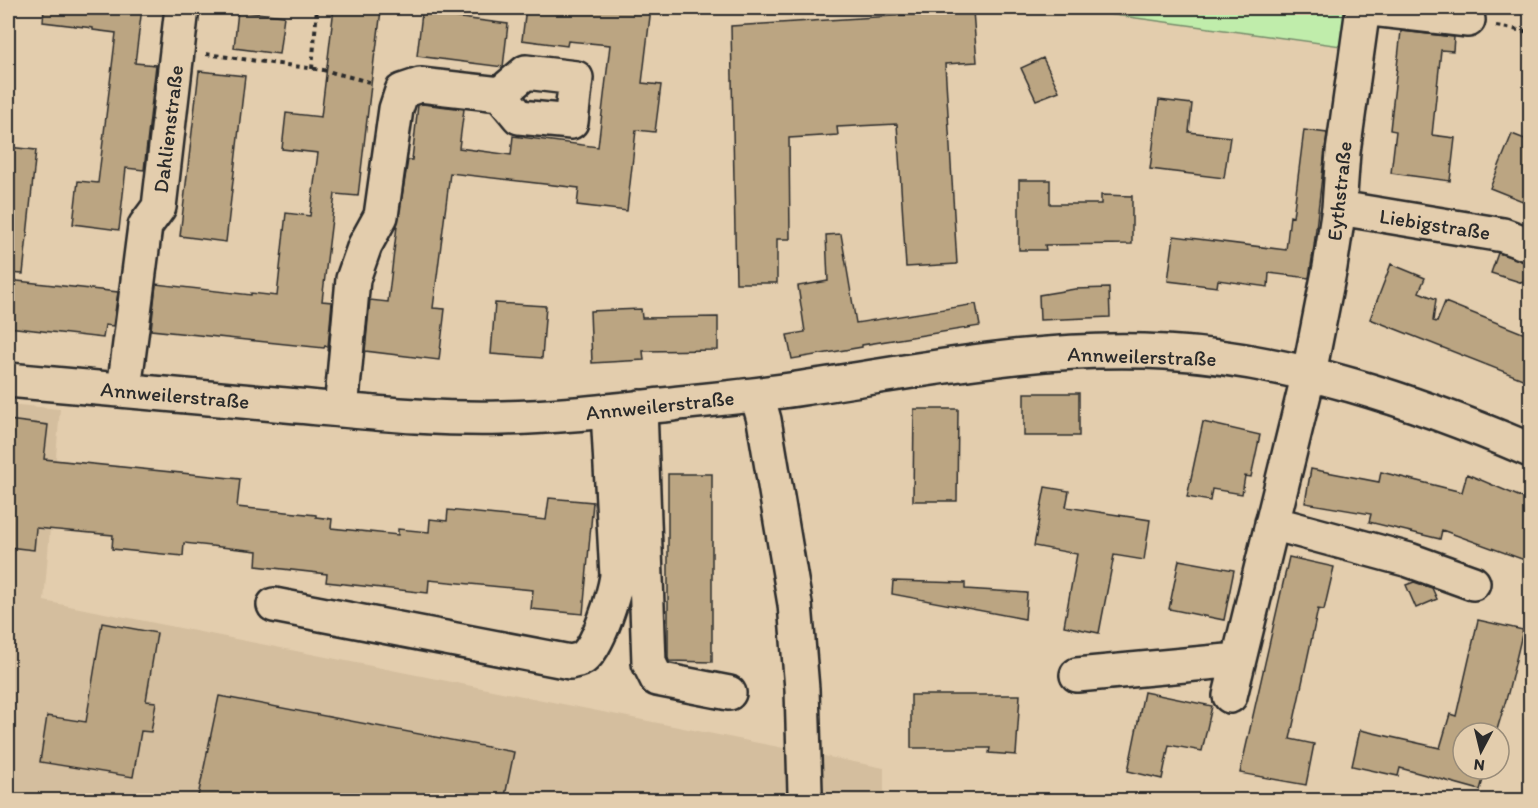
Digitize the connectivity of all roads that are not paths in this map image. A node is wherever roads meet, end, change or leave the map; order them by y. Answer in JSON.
{"nodes":[{"id":1,"x":182,"y":8,"type":"edge"},
{"id":2,"x":1363,"y":8,"type":"edge"},
{"id":3,"x":1468,"y":20,"type":"dead end"},
{"id":4,"x":500,"y":94,"type":"dead end"},
{"id":5,"x":1339,"y":208,"type":"junction"},
{"id":6,"x":1530,"y":245,"type":"edge"},
{"id":7,"x":1309,"y":373,"type":"junction"},
{"id":8,"x":8,"y":380,"type":"edge"},
{"id":9,"x":124,"y":390,"type":"junction"},
{"id":10,"x":757,"y":394,"type":"junction"},
{"id":11,"x":640,"y":407,"type":"junction"},
{"id":12,"x":342,"y":410,"type":"junction"},
{"id":13,"x":608,"y":411,"type":"junction"},
{"id":14,"x":1530,"y":450,"type":"edge"},
{"id":15,"x":1272,"y":523,"type":"junction"},
{"id":16,"x":1473,"y":583,"type":"dead end"},
{"id":17,"x":274,"y":605,"type":"dead end"},
{"id":18,"x":1238,"y":660,"type":"junction"},
{"id":19,"x":1077,"y":675,"type":"dead end"},
{"id":20,"x":729,"y":693,"type":"dead end"},
{"id":21,"x":1230,"y":696,"type":"dead end"},
{"id":22,"x":805,"y":792,"type":"dead end"}],
"edges":[{"from":1,"to":9,"type":"street","name":"Dahlienstraße"},
{"from":2,"to":3,"type":"street"},
{"from":2,"to":5,"type":"street","name":"Eythstraße"},
{"from":4,"to":12,"type":"street"},
{"from":5,"to":6,"type":"street","name":"Liebigstraße"},
{"from":5,"to":7,"type":"street","name":"Eythstraße"},
{"from":7,"to":10,"type":"street","name":"Annweilerstraße"},
{"from":7,"to":14,"type":"street","name":"Annweilerstraße"},
{"from":7,"to":15,"type":"street"},
{"from":8,"to":9,"type":"street","name":"Annweilerstraße"},
{"from":9,"to":12,"type":"street","name":"Annweilerstraße"},
{"from":10,"to":11,"type":"street","name":"Annweilerstraße"},
{"from":10,"to":22,"type":"street"},
{"from":11,"to":13,"type":"street","name":"Annweilerstraße"},
{"from":11,"to":20,"type":"street"},
{"from":12,"to":13,"type":"street","name":"Annweilerstraße"},
{"from":13,"to":17,"type":"street"},
{"from":15,"to":16,"type":"street"},
{"from":15,"to":18,"type":"street"},
{"from":18,"to":19,"type":"street"},
{"from":18,"to":21,"type":"street"}]}
